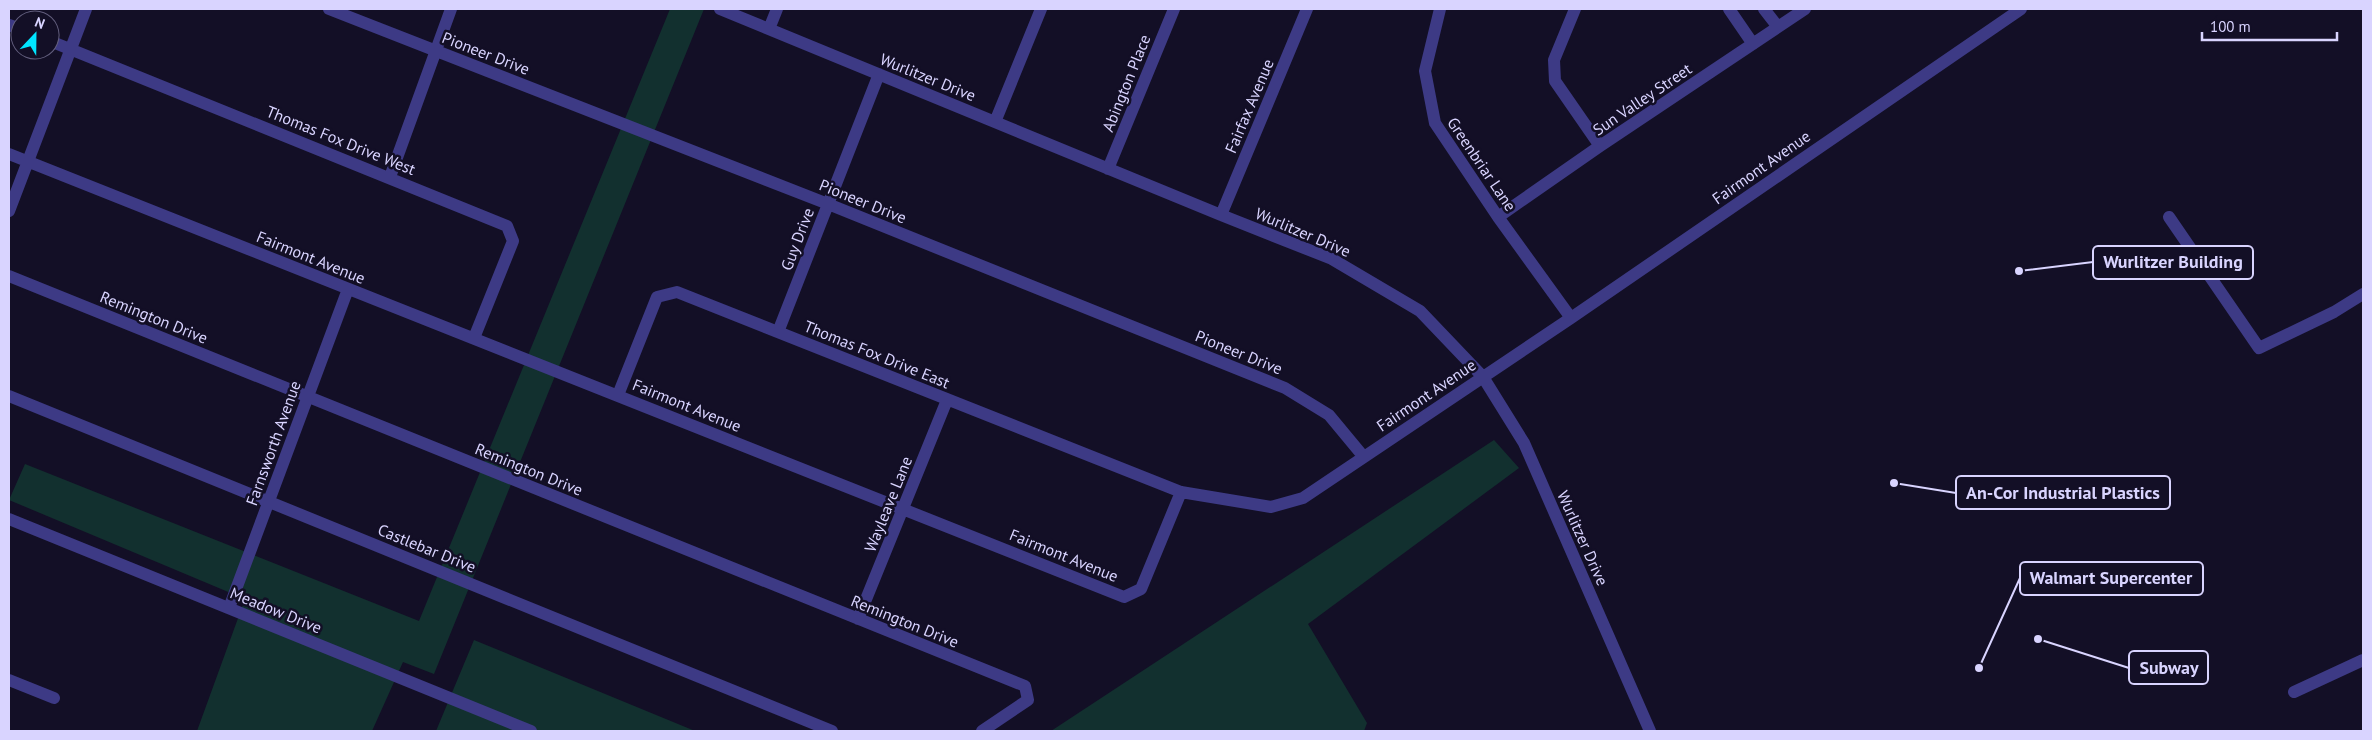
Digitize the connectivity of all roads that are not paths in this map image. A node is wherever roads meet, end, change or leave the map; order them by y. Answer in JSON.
{"nodes":[{"id":1,"x":86,"y":9,"type":"edge"},
{"id":2,"x":329,"y":9,"type":"edge"},
{"id":3,"x":451,"y":9,"type":"edge"},
{"id":4,"x":720,"y":9,"type":"edge"},
{"id":5,"x":777,"y":9,"type":"edge"},
{"id":6,"x":1041,"y":9,"type":"edge"},
{"id":7,"x":1174,"y":9,"type":"edge"},
{"id":8,"x":1307,"y":9,"type":"edge"},
{"id":9,"x":1440,"y":9,"type":"edge"},
{"id":10,"x":1575,"y":9,"type":"edge"},
{"id":11,"x":1729,"y":9,"type":"edge"},
{"id":12,"x":1764,"y":9,"type":"edge"},
{"id":13,"x":1805,"y":9,"type":"edge"},
{"id":14,"x":2020,"y":9,"type":"edge"},
{"id":15,"x":1778,"y":27,"type":"junction"},
{"id":16,"x":769,"y":29,"type":"junction"},
{"id":17,"x":1753,"y":44,"type":"junction"},
{"id":18,"x":60,"y":45,"type":"edge"},
{"id":19,"x":71,"y":49,"type":"junction"},
{"id":20,"x":435,"y":51,"type":"junction"},
{"id":21,"x":879,"y":74,"type":"junction"},
{"id":22,"x":995,"y":122,"type":"junction"},
{"id":23,"x":1600,"y":146,"type":"junction"},
{"id":24,"x":9,"y":154,"type":"edge"},
{"id":25,"x":28,"y":162,"type":"junction"},
{"id":26,"x":1108,"y":169,"type":"junction"},
{"id":27,"x":390,"y":177,"type":"junction"},
{"id":28,"x":828,"y":204,"type":"junction"},
{"id":29,"x":9,"y":211,"type":"edge"},
{"id":30,"x":1221,"y":215,"type":"junction"},
{"id":31,"x":1498,"y":217,"type":"junction"},
{"id":32,"x":2169,"y":217,"type":"dead end"},
{"id":33,"x":9,"y":276,"type":"edge"},
{"id":34,"x":348,"y":289,"type":"junction"},
{"id":35,"x":2363,"y":294,"type":"edge"},
{"id":36,"x":1571,"y":318,"type":"junction"},
{"id":37,"x":778,"y":332,"type":"junction"},
{"id":38,"x":474,"y":338,"type":"junction"},
{"id":39,"x":1483,"y":376,"type":"junction"},
{"id":40,"x":618,"y":395,"type":"junction"},
{"id":41,"x":9,"y":396,"type":"edge"},
{"id":42,"x":308,"y":398,"type":"junction"},
{"id":43,"x":947,"y":400,"type":"junction"},
{"id":44,"x":1363,"y":456,"type":"junction"},
{"id":45,"x":1181,"y":492,"type":"junction"},
{"id":46,"x":269,"y":501,"type":"junction"},
{"id":47,"x":903,"y":508,"type":"junction"},
{"id":48,"x":9,"y":519,"type":"edge"},
{"id":49,"x":229,"y":608,"type":"junction"},
{"id":50,"x":858,"y":619,"type":"junction"},
{"id":51,"x":2363,"y":660,"type":"edge"},
{"id":52,"x":9,"y":680,"type":"edge"},
{"id":53,"x":2294,"y":692,"type":"dead end"},
{"id":54,"x":54,"y":698,"type":"dead end"},
{"id":55,"x":531,"y":731,"type":"edge"},
{"id":56,"x":832,"y":731,"type":"edge"},
{"id":57,"x":982,"y":731,"type":"edge"},
{"id":58,"x":1650,"y":731,"type":"edge"}],
"edges":[{"from":1,"to":19,"type":"street"},
{"from":2,"to":20,"type":"street","name":"Pioneer Drive"},
{"from":3,"to":20,"type":"street"},
{"from":4,"to":16,"type":"street","name":"Wurlitzer Drive"},
{"from":5,"to":16,"type":"street"},
{"from":6,"to":22,"type":"street"},
{"from":7,"to":26,"type":"street","name":"Abington Place"},
{"from":8,"to":30,"type":"street","name":"Fairfax Avenue"},
{"from":9,"to":31,"type":"street","name":"Greenbriar Lane"},
{"from":10,"to":23,"type":"street"},
{"from":11,"to":17,"type":"street"},
{"from":12,"to":15,"type":"street"},
{"from":13,"to":15,"type":"street","name":"Sun Valley Street"},
{"from":14,"to":36,"type":"street","name":"Fairmont Avenue"},
{"from":15,"to":17,"type":"street","name":"Sun Valley Street"},
{"from":16,"to":21,"type":"street","name":"Wurlitzer Drive"},
{"from":17,"to":23,"type":"street","name":"Sun Valley Street"},
{"from":18,"to":19,"type":"street","name":"Thomas Fox Drive West"},
{"from":19,"to":25,"type":"street"},
{"from":19,"to":27,"type":"street","name":"Thomas Fox Drive West"},
{"from":20,"to":27,"type":"street"},
{"from":20,"to":28,"type":"street","name":"Pioneer Drive"},
{"from":21,"to":22,"type":"street","name":"Wurlitzer Drive"},
{"from":21,"to":28,"type":"street","name":"Guy Drive"},
{"from":22,"to":26,"type":"street","name":"Wurlitzer Drive"},
{"from":23,"to":31,"type":"street","name":"Sun Valley Street"},
{"from":24,"to":25,"type":"street","name":"Fairmont Avenue"},
{"from":25,"to":29,"type":"street"},
{"from":25,"to":34,"type":"street","name":"Fairmont Avenue"},
{"from":26,"to":30,"type":"street","name":"Wurlitzer Drive"},
{"from":27,"to":38,"type":"street","name":"Thomas Fox Drive West"},
{"from":28,"to":37,"type":"street","name":"Guy Drive"},
{"from":28,"to":44,"type":"street","name":"Pioneer Drive"},
{"from":30,"to":39,"type":"street","name":"Wurlitzer Drive"},
{"from":31,"to":36,"type":"street","name":"Greenbriar Lane"},
{"from":32,"to":35,"type":"street"},
{"from":33,"to":42,"type":"street","name":"Remington Drive"},
{"from":34,"to":38,"type":"street","name":"Fairmont Avenue"},
{"from":34,"to":42,"type":"street","name":"Farnsworth Avenue"},
{"from":36,"to":39,"type":"street","name":"Fairmont Avenue"},
{"from":37,"to":40,"type":"street","name":"Thomas Fox Drive East"},
{"from":37,"to":43,"type":"street","name":"Thomas Fox Drive East"},
{"from":38,"to":40,"type":"street","name":"Fairmont Avenue"},
{"from":39,"to":44,"type":"street","name":"Fairmont Avenue"},
{"from":39,"to":58,"type":"street","name":"Wurlitzer Drive"},
{"from":40,"to":47,"type":"street","name":"Fairmont Avenue"},
{"from":41,"to":46,"type":"street","name":"Castlebar Drive"},
{"from":42,"to":46,"type":"street","name":"Farnsworth Avenue"},
{"from":42,"to":50,"type":"street","name":"Remington Drive"},
{"from":43,"to":45,"type":"street","name":"Thomas Fox Drive East"},
{"from":43,"to":47,"type":"street","name":"Wayleave Lane"},
{"from":44,"to":45,"type":"street","name":"Fairmont Avenue"},
{"from":45,"to":47,"type":"street","name":"Fairmont Avenue"},
{"from":46,"to":49,"type":"street","name":"Farnsworth Avenue"},
{"from":46,"to":56,"type":"street","name":"Castlebar Drive"},
{"from":47,"to":50,"type":"street","name":"Wayleave Lane"},
{"from":48,"to":49,"type":"street","name":"Meadow Drive"},
{"from":49,"to":55,"type":"street","name":"Meadow Drive"},
{"from":50,"to":57,"type":"street","name":"Remington Drive"},
{"from":51,"to":53,"type":"street"},
{"from":52,"to":54,"type":"street"}]}
